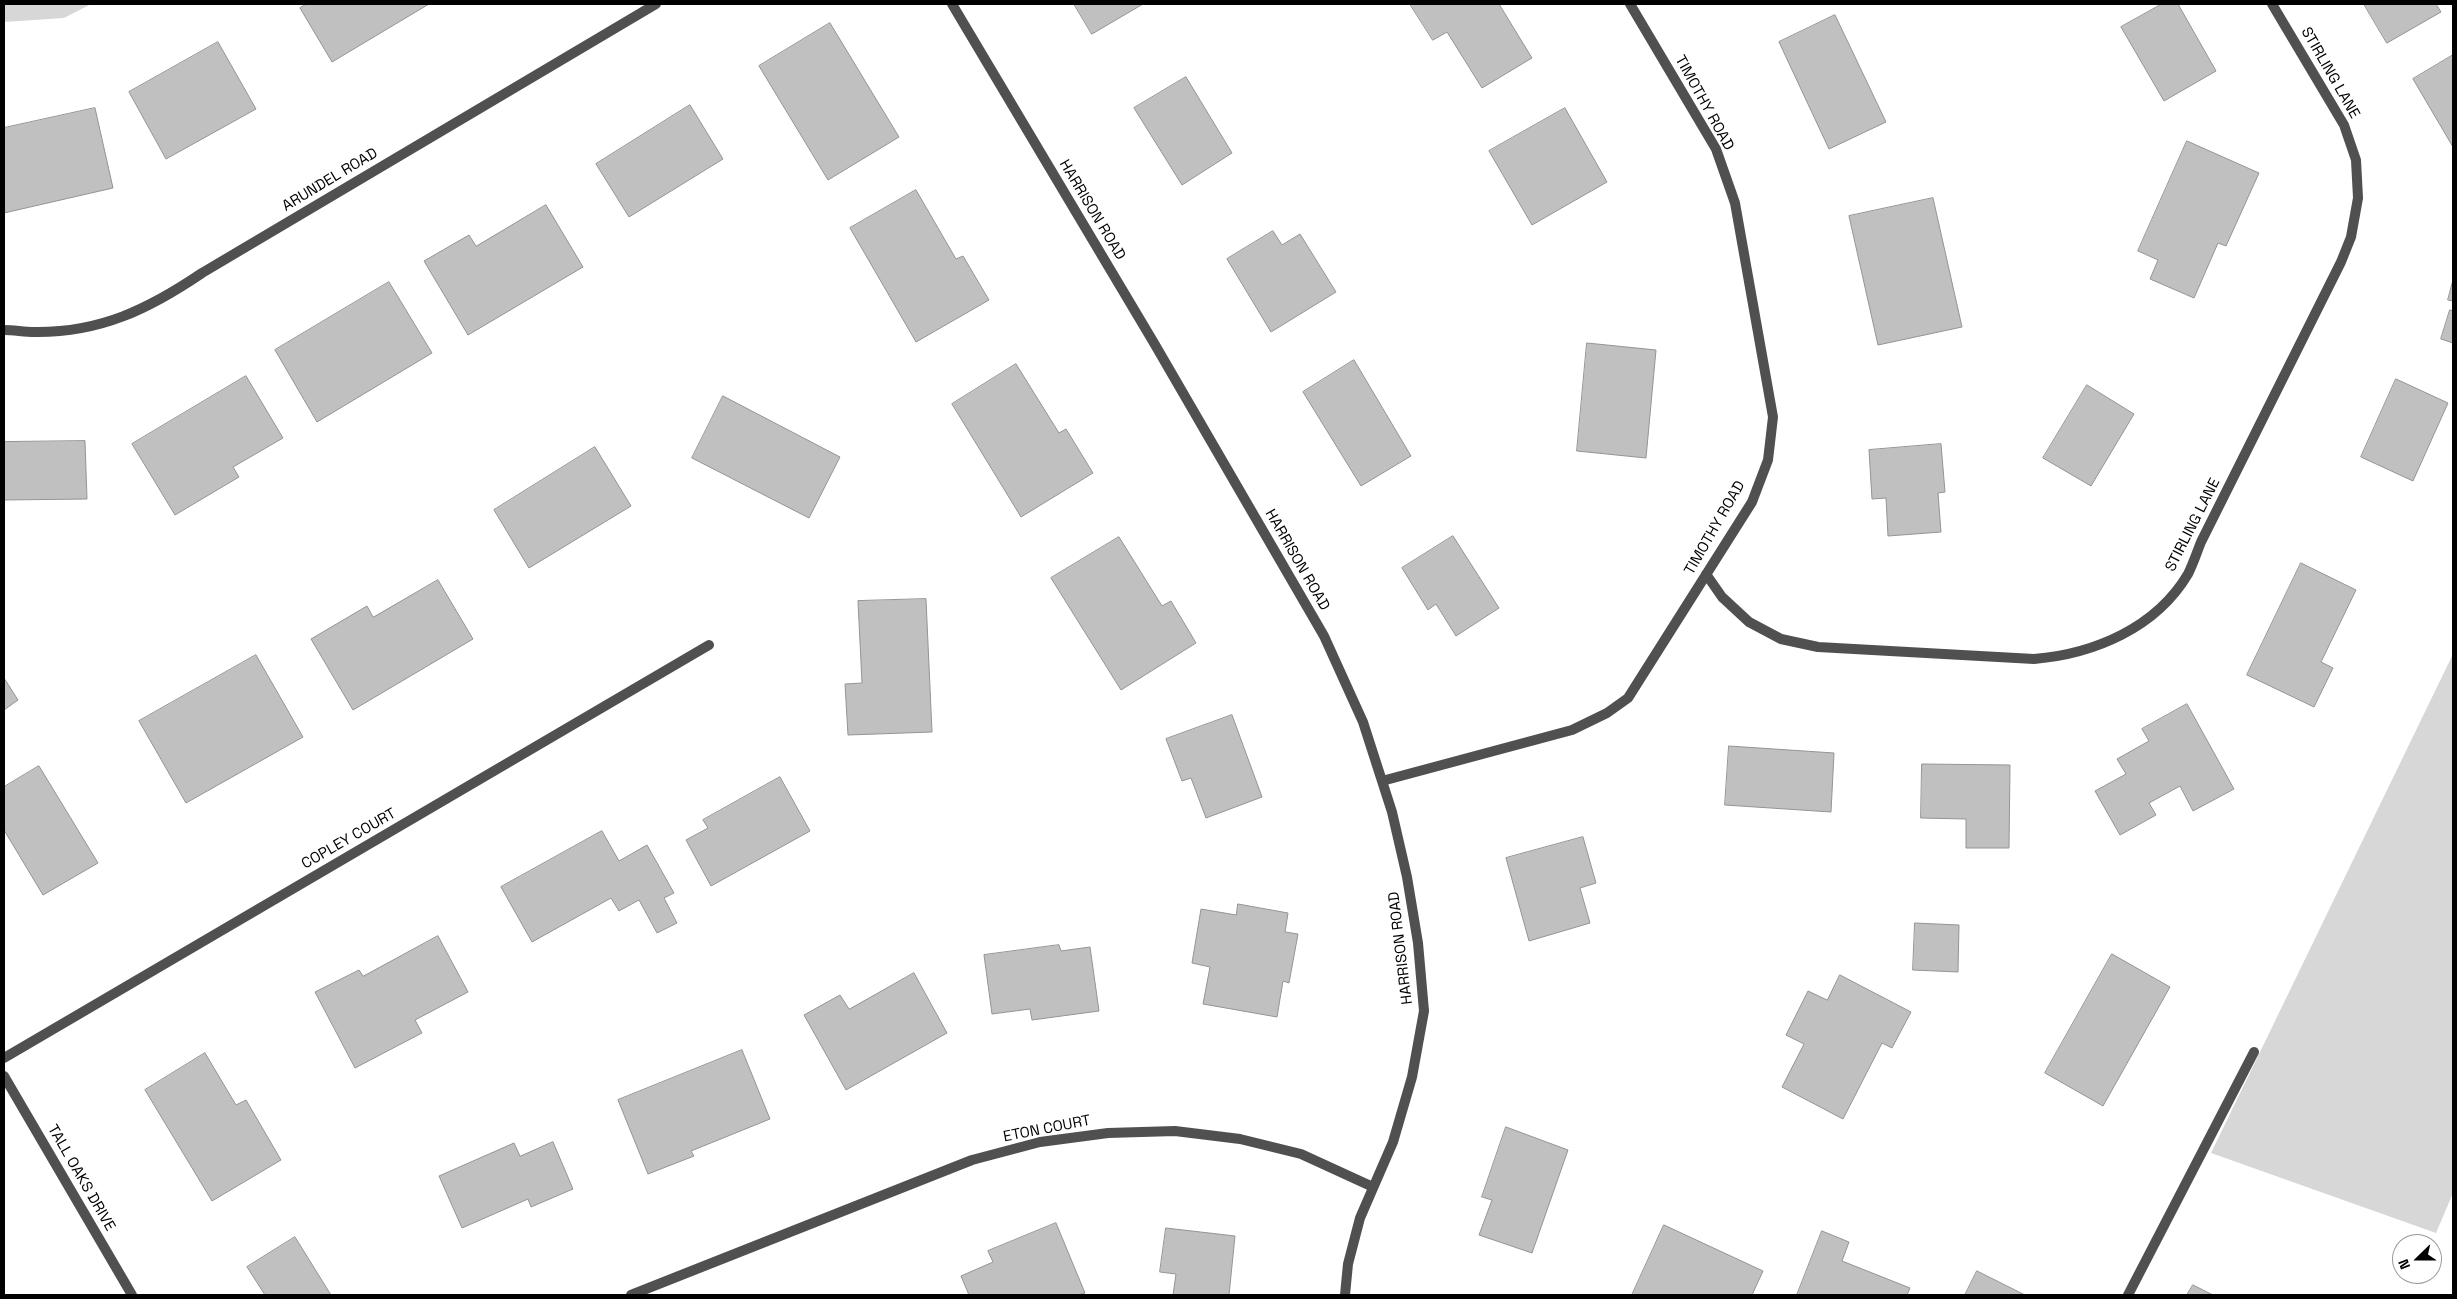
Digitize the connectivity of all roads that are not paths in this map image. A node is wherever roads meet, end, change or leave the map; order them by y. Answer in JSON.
{"nodes":[{"id":1,"x":656,"y":4,"type":"edge"},
{"id":2,"x":952,"y":4,"type":"edge"},
{"id":3,"x":1630,"y":4,"type":"edge"},
{"id":4,"x":2272,"y":4,"type":"edge"},
{"id":5,"x":4,"y":330,"type":"edge"},
{"id":6,"x":1706,"y":574,"type":"junction"},
{"id":7,"x":709,"y":645,"type":"dead end"},
{"id":8,"x":1382,"y":781,"type":"junction"},
{"id":9,"x":2254,"y":1052,"type":"dead end"},
{"id":10,"x":4,"y":1058,"type":"edge"},
{"id":11,"x":4,"y":1076,"type":"edge"},
{"id":12,"x":1373,"y":1187,"type":"junction"},
{"id":13,"x":132,"y":1295,"type":"edge"},
{"id":14,"x":631,"y":1295,"type":"edge"},
{"id":15,"x":1345,"y":1295,"type":"edge"},
{"id":16,"x":2128,"y":1295,"type":"edge"}],
"edges":[{"from":1,"to":5,"type":"street","name":"ARUNDEL ROAD"},
{"from":2,"to":8,"type":"street","name":"HARRISON ROAD"},
{"from":3,"to":6,"type":"street","name":"TIMOTHY ROAD"},
{"from":4,"to":6,"type":"street","name":"STIRLING LANE"},
{"from":6,"to":8,"type":"street","name":"TIMOTHY ROAD"},
{"from":7,"to":10,"type":"street","name":"COPLEY COURT"},
{"from":8,"to":12,"type":"street","name":"HARRISON ROAD"},
{"from":9,"to":16,"type":"street"},
{"from":11,"to":13,"type":"street","name":"TALL OAKS DRIVE"},
{"from":12,"to":14,"type":"street","name":"ETON COURT"},
{"from":12,"to":15,"type":"street"}]}
